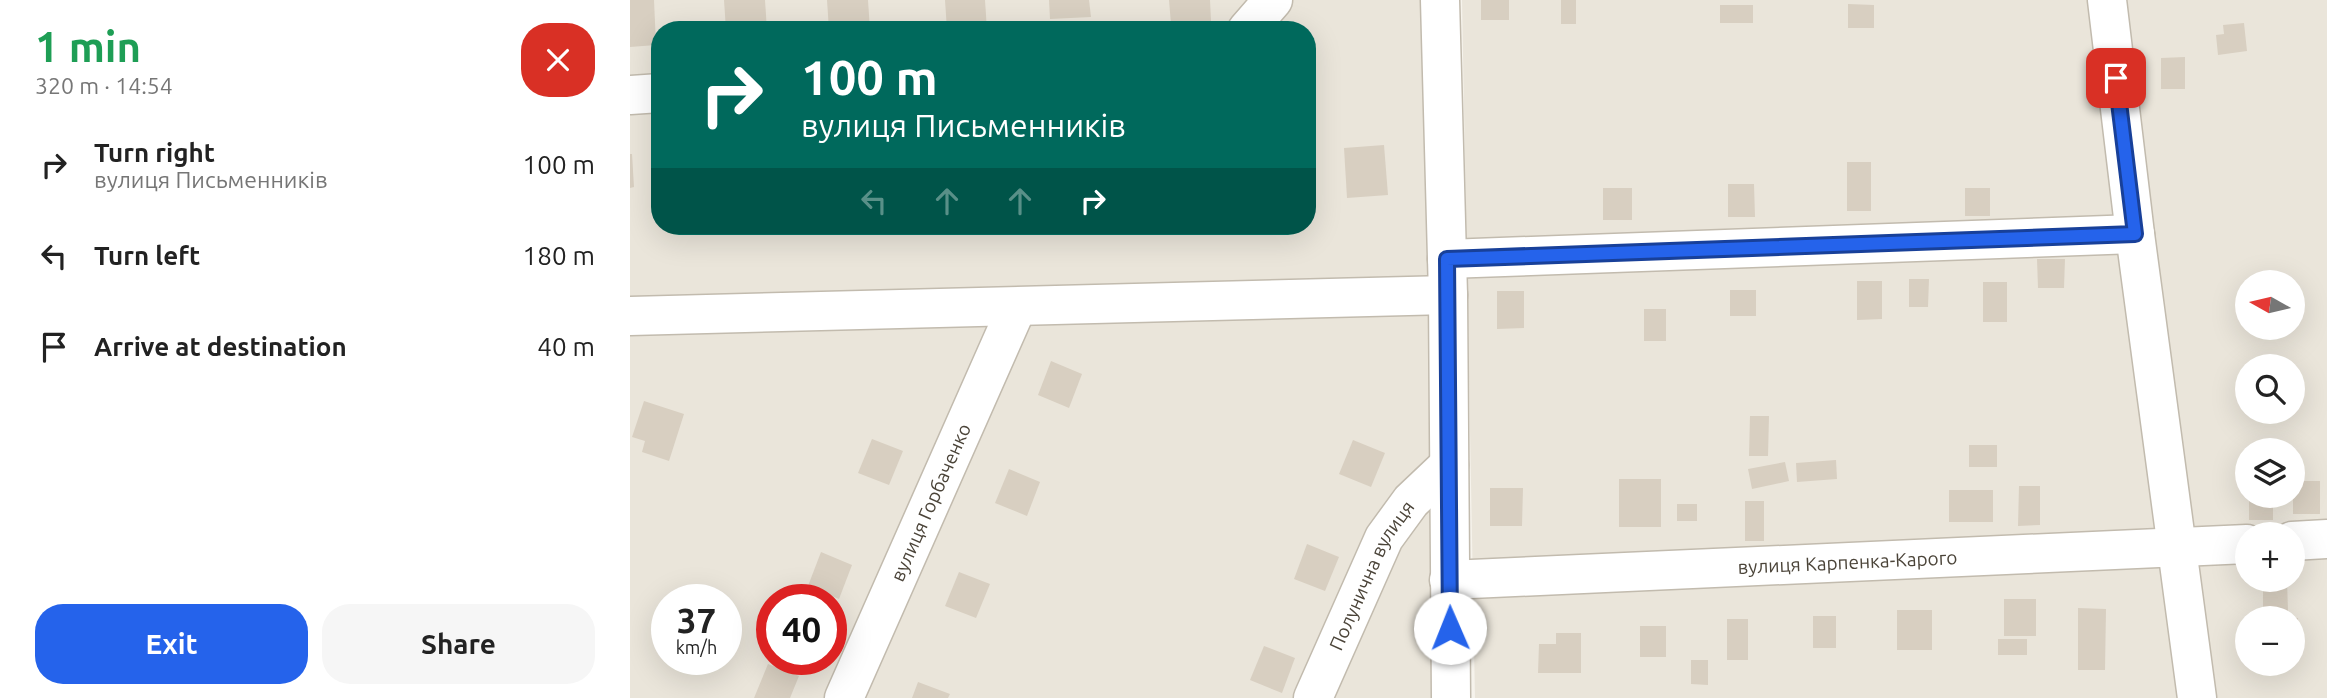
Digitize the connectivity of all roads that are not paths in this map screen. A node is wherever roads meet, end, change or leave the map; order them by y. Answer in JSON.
{"nodes":[{"id":1,"x":1273,"y":0,"type":"edge"},
{"id":2,"x":1440,"y":0,"type":"edge"},
{"id":3,"x":2107,"y":0,"type":"edge"},
{"id":4,"x":1255,"y":21,"type":"edge"},
{"id":5,"x":651,"y":93,"type":"edge"},
{"id":6,"x":630,"y":94,"type":"edge"},
{"id":7,"x":2135,"y":234,"type":"junction"},
{"id":8,"x":1447,"y":277,"type":"junction"},
{"id":9,"x":1017,"y":307,"type":"junction"},
{"id":10,"x":630,"y":316,"type":"edge"},
{"id":11,"x":1449,"y":464,"type":"junction"},
{"id":12,"x":2327,"y":539,"type":"edge"},
{"id":13,"x":2305,"y":540,"type":"edge"},
{"id":14,"x":2235,"y":545,"type":"edge"},
{"id":15,"x":2176,"y":548,"type":"junction"},
{"id":16,"x":1449,"y":580,"type":"junction"},
{"id":17,"x":844,"y":698,"type":"edge"},
{"id":18,"x":1313,"y":698,"type":"edge"},
{"id":19,"x":1451,"y":698,"type":"edge"},
{"id":20,"x":2197,"y":698,"type":"edge"}],
"edges":[{"from":1,"to":4,"type":"street"},
{"from":2,"to":8,"type":"street"},
{"from":3,"to":7,"type":"street"},
{"from":5,"to":6,"type":"street"},
{"from":7,"to":8,"type":"street"},
{"from":7,"to":15,"type":"street"},
{"from":8,"to":9,"type":"street"},
{"from":8,"to":11,"type":"street"},
{"from":9,"to":10,"type":"street"},
{"from":9,"to":17,"type":"street","name":"вулиця Горбаченко"},
{"from":11,"to":16,"type":"street"},
{"from":11,"to":18,"type":"street","name":"Полунична вулиця"},
{"from":12,"to":13,"type":"street"},
{"from":14,"to":15,"type":"street","name":"вулиця Карпенка-Карого"},
{"from":15,"to":16,"type":"street","name":"вулиця Карпенка-Карого"},
{"from":15,"to":20,"type":"street"},
{"from":16,"to":19,"type":"street"}]}
